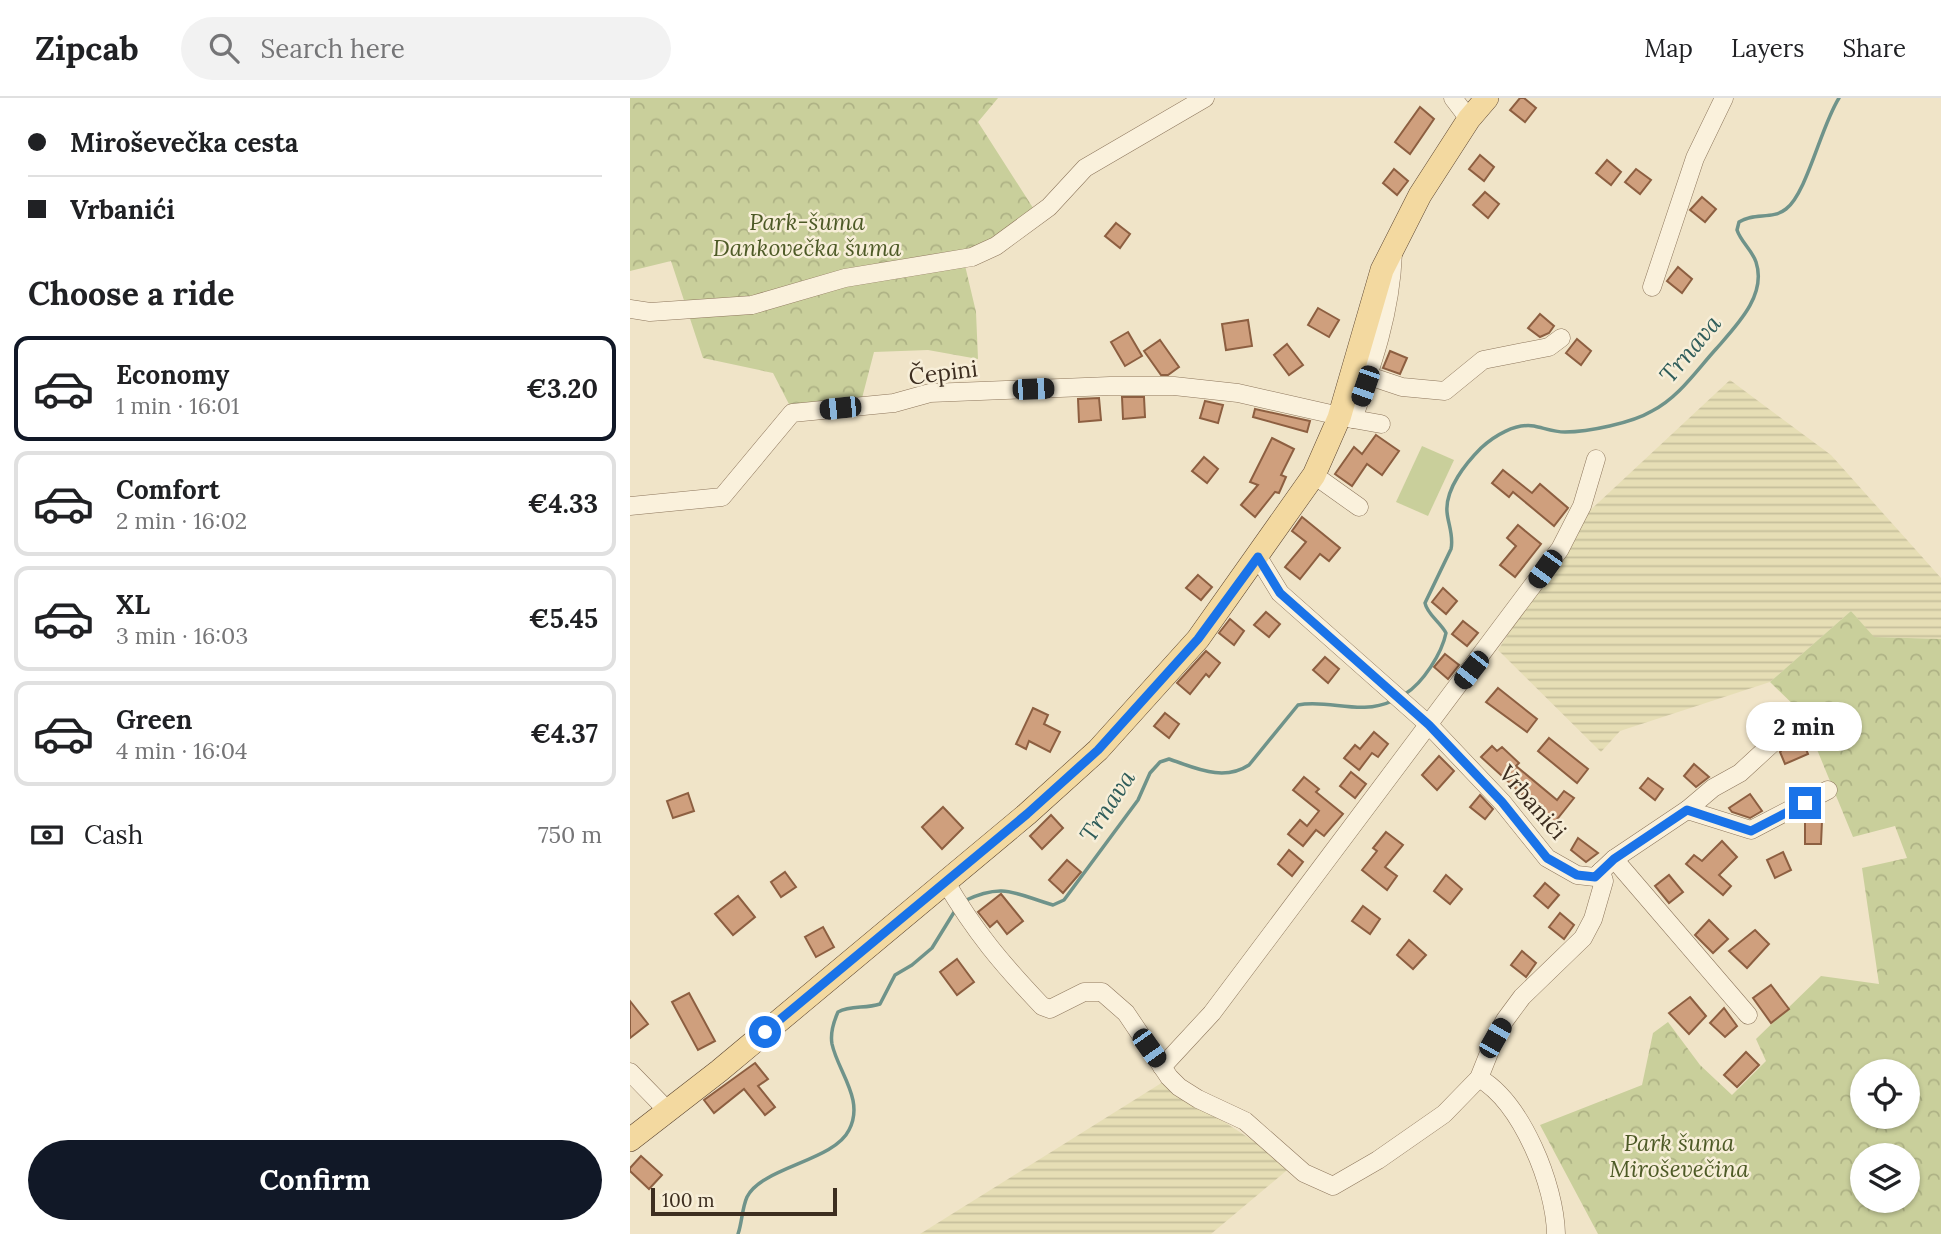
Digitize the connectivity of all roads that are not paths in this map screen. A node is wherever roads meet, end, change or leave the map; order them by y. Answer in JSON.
{"nodes":[{"id":1,"x":1205,"y":98,"type":"edge"},
{"id":2,"x":1453,"y":98,"type":"edge"},
{"id":3,"x":1487,"y":98,"type":"edge"},
{"id":4,"x":1724,"y":98,"type":"edge"},
{"id":5,"x":1469,"y":119,"type":"junction"},
{"id":6,"x":1393,"y":247,"type":"junction"},
{"id":7,"x":1652,"y":287,"type":"dead end"},
{"id":8,"x":630,"y":309,"type":"edge"},
{"id":9,"x":1561,"y":338,"type":"dead end"},
{"id":10,"x":1369,"y":376,"type":"junction"},
{"id":11,"x":1346,"y":419,"type":"junction"},
{"id":12,"x":1381,"y":424,"type":"dead end"},
{"id":13,"x":1596,"y":459,"type":"dead end"},
{"id":14,"x":1314,"y":475,"type":"junction"},
{"id":15,"x":630,"y":506,"type":"edge"},
{"id":16,"x":1359,"y":507,"type":"dead end"},
{"id":17,"x":1258,"y":557,"type":"junction"},
{"id":18,"x":1429,"y":725,"type":"junction"},
{"id":19,"x":1778,"y":738,"type":"dead end"},
{"id":20,"x":1828,"y":790,"type":"dead end"},
{"id":21,"x":1687,"y":810,"type":"junction"},
{"id":22,"x":1608,"y":865,"type":"junction"},
{"id":23,"x":946,"y":881,"type":"junction"},
{"id":24,"x":1748,"y":1015,"type":"dead end"},
{"id":25,"x":1162,"y":1067,"type":"junction"},
{"id":26,"x":630,"y":1072,"type":"edge"},
{"id":27,"x":1479,"y":1078,"type":"junction"},
{"id":28,"x":667,"y":1110,"type":"junction"},
{"id":29,"x":630,"y":1140,"type":"edge"},
{"id":30,"x":1556,"y":1234,"type":"edge"}],
"edges":[{"from":1,"to":8,"type":"street"},
{"from":2,"to":5,"type":"street"},
{"from":3,"to":5,"type":"main road"},
{"from":4,"to":7,"type":"street"},
{"from":5,"to":6,"type":"main road"},
{"from":6,"to":10,"type":"street"},
{"from":6,"to":11,"type":"main road"},
{"from":9,"to":10,"type":"street"},
{"from":10,"to":11,"type":"street"},
{"from":11,"to":12,"type":"street","name":"Čepini"},
{"from":11,"to":14,"type":"main road"},
{"from":11,"to":15,"type":"street","name":"Čepini"},
{"from":13,"to":18,"type":"street"},
{"from":14,"to":16,"type":"street"},
{"from":14,"to":17,"type":"main road"},
{"from":17,"to":18,"type":"street","name":"Vrbanići"},
{"from":17,"to":23,"type":"main road"},
{"from":18,"to":22,"type":"street","name":"Vrbanići"},
{"from":18,"to":25,"type":"street"},
{"from":19,"to":21,"type":"street"},
{"from":20,"to":21,"type":"street"},
{"from":21,"to":22,"type":"street"},
{"from":22,"to":24,"type":"street"},
{"from":22,"to":27,"type":"street"},
{"from":23,"to":25,"type":"street"},
{"from":23,"to":28,"type":"main road"},
{"from":25,"to":27,"type":"street"},
{"from":26,"to":28,"type":"street"},
{"from":27,"to":30,"type":"street"},
{"from":28,"to":29,"type":"main road"}]}
